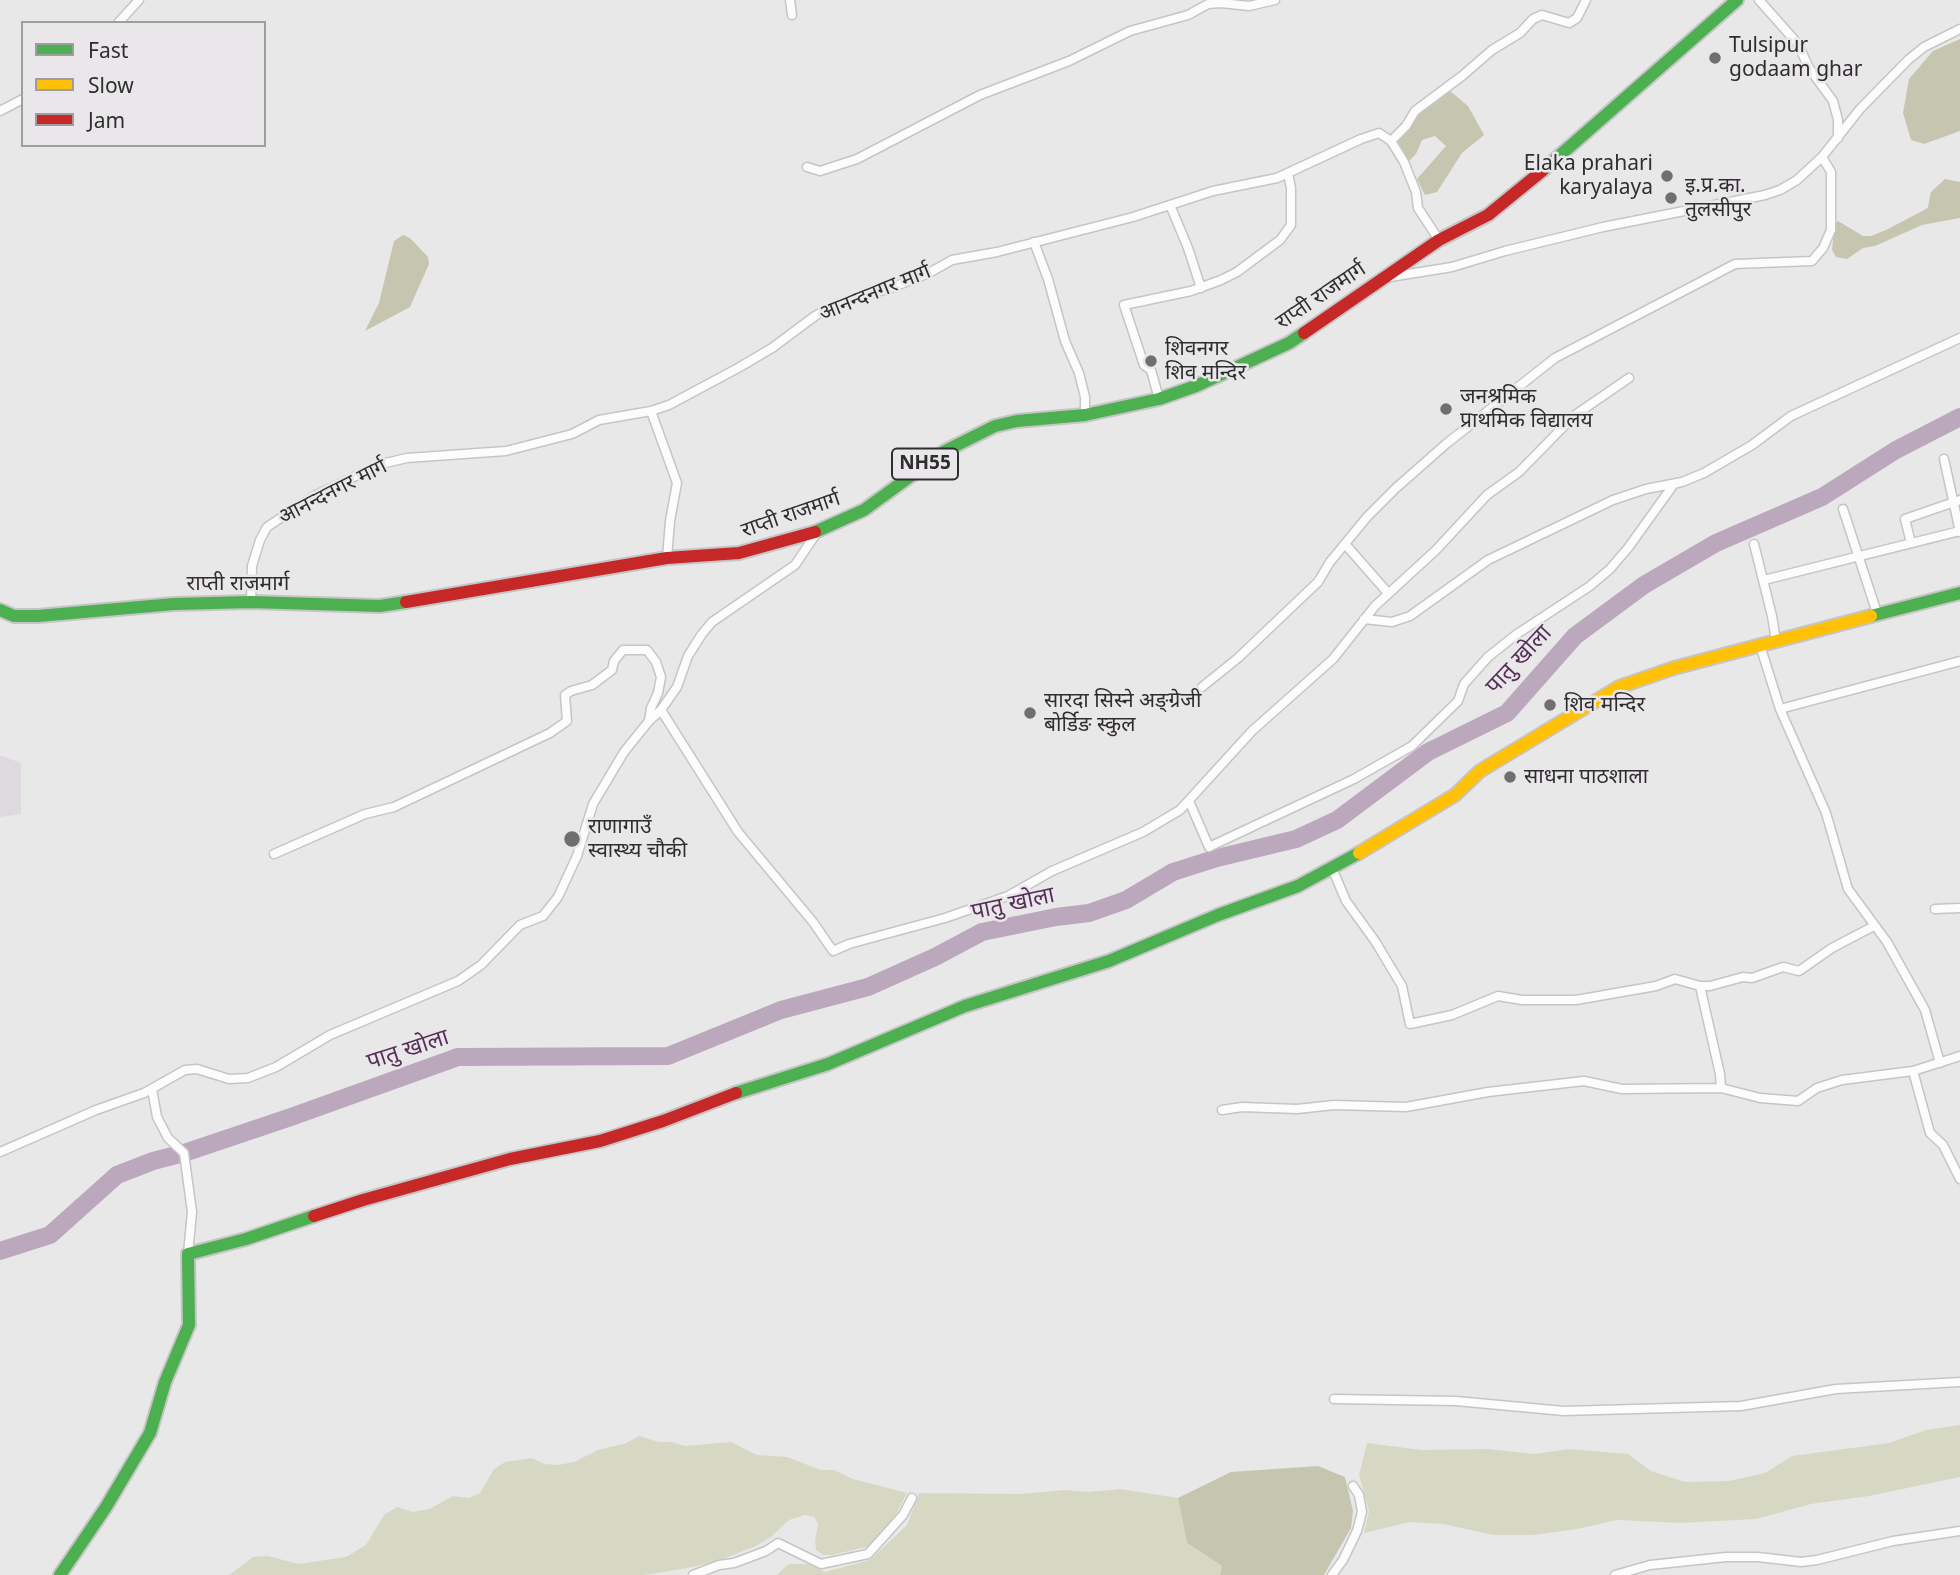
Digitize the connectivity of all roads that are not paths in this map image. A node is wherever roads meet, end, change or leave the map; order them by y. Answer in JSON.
{"nodes":[{"id":1,"x":139,"y":0,"type":"edge"},
{"id":2,"x":790,"y":0,"type":"edge"},
{"id":3,"x":1275,"y":0,"type":"edge"},
{"id":4,"x":1586,"y":0,"type":"edge"},
{"id":5,"x":1737,"y":0,"type":"edge"},
{"id":6,"x":1759,"y":0,"type":"edge"},
{"id":7,"x":792,"y":15,"type":"dead end"},
{"id":8,"x":120,"y":21,"type":"edge"},
{"id":9,"x":1960,"y":29,"type":"edge"},
{"id":10,"x":21,"y":100,"type":"edge"},
{"id":11,"x":0,"y":111,"type":"edge"},
{"id":12,"x":1838,"y":138,"type":"junction"},
{"id":13,"x":1391,"y":141,"type":"junction"},
{"id":14,"x":1822,"y":157,"type":"junction"},
{"id":15,"x":807,"y":167,"type":"dead end"},
{"id":16,"x":1288,"y":174,"type":"junction"},
{"id":17,"x":1170,"y":205,"type":"junction"},
{"id":18,"x":1439,"y":240,"type":"junction"},
{"id":19,"x":1034,"y":242,"type":"junction"},
{"id":20,"x":1382,"y":278,"type":"junction"},
{"id":21,"x":1201,"y":288,"type":"junction"},
{"id":22,"x":1960,"y":338,"type":"edge"},
{"id":23,"x":1629,"y":378,"type":"dead end"},
{"id":24,"x":1159,"y":399,"type":"junction"},
{"id":25,"x":651,"y":411,"type":"junction"},
{"id":26,"x":1085,"y":415,"type":"junction"},
{"id":27,"x":1944,"y":459,"type":"dead end"},
{"id":28,"x":1674,"y":484,"type":"junction"},
{"id":29,"x":1956,"y":500,"type":"edge"},
{"id":30,"x":1843,"y":509,"type":"dead end"},
{"id":31,"x":818,"y":531,"type":"junction"},
{"id":32,"x":1960,"y":531,"type":"edge"},
{"id":33,"x":1911,"y":543,"type":"junction"},
{"id":34,"x":1345,"y":544,"type":"junction"},
{"id":35,"x":1754,"y":544,"type":"dead end"},
{"id":36,"x":1859,"y":554,"type":"junction"},
{"id":37,"x":667,"y":558,"type":"junction"},
{"id":38,"x":1764,"y":580,"type":"junction"},
{"id":39,"x":1388,"y":593,"type":"junction"},
{"id":40,"x":1960,"y":593,"type":"edge"},
{"id":41,"x":251,"y":602,"type":"junction"},
{"id":42,"x":0,"y":610,"type":"edge"},
{"id":43,"x":1878,"y":613,"type":"junction"},
{"id":44,"x":1364,"y":619,"type":"junction"},
{"id":45,"x":1776,"y":640,"type":"junction"},
{"id":46,"x":1760,"y":645,"type":"junction"},
{"id":47,"x":1960,"y":661,"type":"edge"},
{"id":48,"x":1202,"y":687,"type":"dead end"},
{"id":49,"x":1780,"y":709,"type":"junction"},
{"id":50,"x":661,"y":710,"type":"junction"},
{"id":51,"x":649,"y":721,"type":"junction"},
{"id":52,"x":1189,"y":800,"type":"junction"},
{"id":53,"x":274,"y":854,"type":"dead end"},
{"id":54,"x":1332,"y":868,"type":"junction"},
{"id":55,"x":1960,"y":908,"type":"edge"},
{"id":56,"x":1935,"y":909,"type":"dead end"},
{"id":57,"x":1874,"y":926,"type":"junction"},
{"id":58,"x":1700,"y":986,"type":"junction"},
{"id":59,"x":1960,"y":1056,"type":"edge"},
{"id":60,"x":1940,"y":1063,"type":"junction"},
{"id":61,"x":1913,"y":1071,"type":"junction"},
{"id":62,"x":1721,"y":1088,"type":"junction"},
{"id":63,"x":152,"y":1089,"type":"junction"},
{"id":64,"x":1222,"y":1110,"type":"dead end"},
{"id":65,"x":0,"y":1153,"type":"edge"},
{"id":66,"x":1960,"y":1179,"type":"edge"},
{"id":67,"x":188,"y":1254,"type":"junction"},
{"id":68,"x":1960,"y":1382,"type":"edge"},
{"id":69,"x":1334,"y":1399,"type":"dead end"},
{"id":70,"x":1353,"y":1486,"type":"dead end"},
{"id":71,"x":912,"y":1498,"type":"dead end"},
{"id":72,"x":1960,"y":1531,"type":"edge"},
{"id":73,"x":60,"y":1575,"type":"edge"},
{"id":74,"x":693,"y":1575,"type":"edge"},
{"id":75,"x":1332,"y":1575,"type":"edge"},
{"id":76,"x":1615,"y":1575,"type":"edge"}],
"edges":[{"from":1,"to":8,"type":"street"},
{"from":2,"to":7,"type":"street"},
{"from":3,"to":15,"type":"street"},
{"from":4,"to":13,"type":"street"},
{"from":5,"to":18,"type":"street","name":"राप्ती राजमार्ग","number":"NH55"},
{"from":6,"to":12,"type":"street"},
{"from":9,"to":12,"type":"street"},
{"from":10,"to":11,"type":"street"},
{"from":12,"to":14,"type":"street"},
{"from":13,"to":16,"type":"street","name":"आनन्दनगर मार्ग"},
{"from":13,"to":18,"type":"street"},
{"from":14,"to":20,"type":"street"},
{"from":14,"to":34,"type":"street"},
{"from":16,"to":17,"type":"street","name":"आनन्दनगर मार्ग"},
{"from":16,"to":21,"type":"street"},
{"from":17,"to":19,"type":"street","name":"आनन्दनगर मार्ग"},
{"from":17,"to":21,"type":"street"},
{"from":18,"to":20,"type":"street","name":"राप्ती राजमार्ग","number":"NH55"},
{"from":19,"to":25,"type":"street","name":"आनन्दनगर मार्ग"},
{"from":19,"to":26,"type":"street"},
{"from":20,"to":24,"type":"street","name":"राप्ती राजमार्ग","number":"NH55"},
{"from":21,"to":24,"type":"street"},
{"from":22,"to":28,"type":"street"},
{"from":23,"to":39,"type":"street"},
{"from":24,"to":26,"type":"street","name":"राप्ती राजमार्ग","number":"NH55"},
{"from":25,"to":37,"type":"street"},
{"from":25,"to":41,"type":"street","name":"आनन्दनगर मार्ग"},
{"from":26,"to":31,"type":"street","name":"राप्ती राजमार्ग","number":"NH55"},
{"from":27,"to":29,"type":"street"},
{"from":28,"to":44,"type":"street"},
{"from":28,"to":52,"type":"street"},
{"from":29,"to":32,"type":"street"},
{"from":29,"to":33,"type":"street"},
{"from":30,"to":36,"type":"street"},
{"from":31,"to":37,"type":"street","name":"राप्ती राजमार्ग","number":"NH55"},
{"from":31,"to":50,"type":"street"},
{"from":32,"to":33,"type":"street"},
{"from":33,"to":36,"type":"street"},
{"from":34,"to":39,"type":"street"},
{"from":34,"to":48,"type":"street"},
{"from":35,"to":38,"type":"street"},
{"from":36,"to":38,"type":"street"},
{"from":36,"to":43,"type":"street"},
{"from":37,"to":41,"type":"street","name":"राप्ती राजमार्ग","number":"NH55"},
{"from":38,"to":45,"type":"street"},
{"from":39,"to":44,"type":"street"},
{"from":40,"to":43,"type":"street"},
{"from":41,"to":42,"type":"street","name":"राप्ती राजमार्ग","number":"NH55"},
{"from":43,"to":45,"type":"street"},
{"from":44,"to":52,"type":"street"},
{"from":45,"to":46,"type":"street"},
{"from":46,"to":49,"type":"street"},
{"from":46,"to":54,"type":"street"},
{"from":47,"to":49,"type":"street"},
{"from":49,"to":57,"type":"street"},
{"from":50,"to":51,"type":"street"},
{"from":50,"to":52,"type":"street"},
{"from":51,"to":53,"type":"street"},
{"from":51,"to":63,"type":"street"},
{"from":54,"to":58,"type":"street"},
{"from":54,"to":67,"type":"street"},
{"from":55,"to":56,"type":"street"},
{"from":57,"to":58,"type":"street"},
{"from":57,"to":60,"type":"street"},
{"from":58,"to":62,"type":"street"},
{"from":59,"to":60,"type":"street"},
{"from":60,"to":61,"type":"street"},
{"from":61,"to":62,"type":"street"},
{"from":61,"to":66,"type":"street"},
{"from":62,"to":64,"type":"street"},
{"from":63,"to":65,"type":"street"},
{"from":63,"to":67,"type":"street"},
{"from":67,"to":73,"type":"street"},
{"from":68,"to":69,"type":"street"},
{"from":70,"to":75,"type":"street"},
{"from":71,"to":74,"type":"street"},
{"from":72,"to":76,"type":"street"}]}
